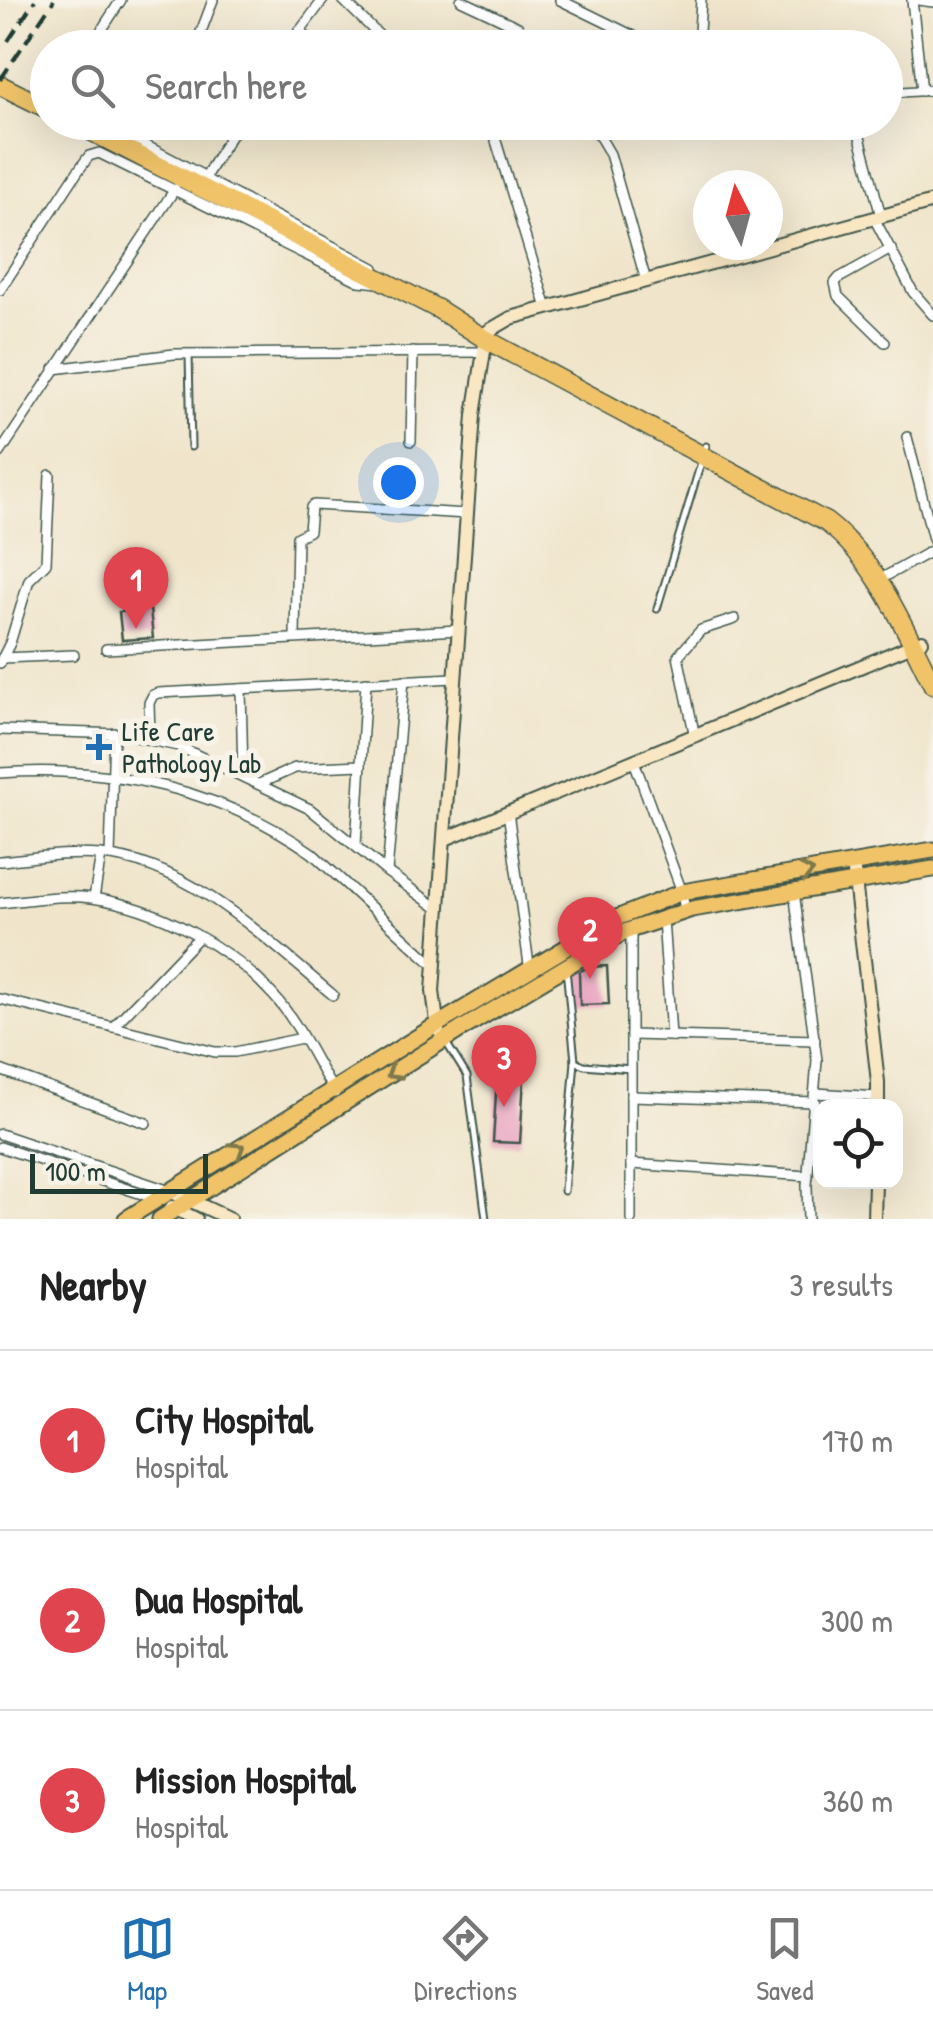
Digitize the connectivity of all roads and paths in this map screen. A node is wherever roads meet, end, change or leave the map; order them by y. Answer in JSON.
{"nodes":[{"id":1,"x":121,"y":0,"type":"edge"},
{"id":2,"x":213,"y":0,"type":"edge"},
{"id":3,"x":324,"y":0,"type":"edge"},
{"id":4,"x":343,"y":0,"type":"edge"},
{"id":5,"x":462,"y":0,"type":"edge"},
{"id":6,"x":560,"y":0,"type":"edge"},
{"id":7,"x":701,"y":0,"type":"edge"},
{"id":8,"x":915,"y":0,"type":"edge"},
{"id":9,"x":933,"y":2,"type":"edge"},
{"id":10,"x":518,"y":28,"type":"dead end"},
{"id":11,"x":102,"y":30,"type":"edge"},
{"id":12,"x":202,"y":30,"type":"edge"},
{"id":13,"x":299,"y":30,"type":"edge"},
{"id":14,"x":374,"y":30,"type":"edge"},
{"id":15,"x":621,"y":30,"type":"edge"},
{"id":16,"x":699,"y":30,"type":"edge"},
{"id":17,"x":0,"y":85,"type":"edge"},
{"id":18,"x":927,"y":91,"type":"edge"},
{"id":19,"x":30,"y":100,"type":"edge"},
{"id":20,"x":108,"y":140,"type":"edge"},
{"id":21,"x":135,"y":140,"type":"edge"},
{"id":22,"x":228,"y":140,"type":"edge"},
{"id":23,"x":602,"y":140,"type":"edge"},
{"id":24,"x":861,"y":140,"type":"edge"},
{"id":25,"x":496,"y":141,"type":"dead end"},
{"id":26,"x":206,"y":178,"type":"junction"},
{"id":27,"x":175,"y":189,"type":"junction"},
{"id":28,"x":933,"y":202,"type":"edge"},
{"id":29,"x":878,"y":217,"type":"junction"},
{"id":30,"x":891,"y":249,"type":"junction"},
{"id":31,"x":646,"y":281,"type":"junction"},
{"id":32,"x":386,"y":282,"type":"junction"},
{"id":33,"x":0,"y":290,"type":"edge"},
{"id":34,"x":547,"y":308,"type":"junction"},
{"id":35,"x":933,"y":315,"type":"edge"},
{"id":36,"x":482,"y":338,"type":"junction"},
{"id":37,"x":885,"y":342,"type":"dead end"},
{"id":38,"x":412,"y":352,"type":"junction"},
{"id":39,"x":189,"y":353,"type":"junction"},
{"id":40,"x":54,"y":369,"type":"junction"},
{"id":41,"x":907,"y":437,"type":"dead end"},
{"id":42,"x":410,"y":441,"type":"dead end"},
{"id":43,"x":191,"y":446,"type":"dead end"},
{"id":44,"x":704,"y":451,"type":"junction"},
{"id":45,"x":0,"y":453,"type":"edge"},
{"id":46,"x":50,"y":475,"type":"dead end"},
{"id":47,"x":467,"y":514,"type":"junction"},
{"id":48,"x":933,"y":540,"type":"edge"},
{"id":49,"x":933,"y":550,"type":"edge"},
{"id":50,"x":886,"y":576,"type":"junction"},
{"id":51,"x":658,"y":609,"type":"dead end"},
{"id":52,"x":735,"y":619,"type":"dead end"},
{"id":53,"x":459,"y":630,"type":"junction"},
{"id":54,"x":295,"y":636,"type":"junction"},
{"id":55,"x":918,"y":643,"type":"junction"},
{"id":56,"x":106,"y":648,"type":"dead end"},
{"id":57,"x":74,"y":655,"type":"dead end"},
{"id":58,"x":1,"y":661,"type":"edge"},
{"id":59,"x":933,"y":662,"type":"edge"},
{"id":60,"x":454,"y":678,"type":"junction"},
{"id":61,"x":404,"y":680,"type":"junction"},
{"id":62,"x":366,"y":682,"type":"junction"},
{"id":63,"x":933,"y":685,"type":"edge"},
{"id":64,"x":241,"y":688,"type":"junction"},
{"id":65,"x":0,"y":730,"type":"edge"},
{"id":66,"x":114,"y":734,"type":"junction"},
{"id":67,"x":694,"y":736,"type":"junction"},
{"id":68,"x":150,"y":738,"type":"junction"},
{"id":69,"x":634,"y":761,"type":"junction"},
{"id":70,"x":361,"y":765,"type":"junction"},
{"id":71,"x":0,"y":772,"type":"edge"},
{"id":72,"x":112,"y":774,"type":"junction"},
{"id":73,"x":242,"y":776,"type":"junction"},
{"id":74,"x":259,"y":784,"type":"junction"},
{"id":75,"x":508,"y":812,"type":"junction"},
{"id":76,"x":446,"y":839,"type":"junction"},
{"id":77,"x":356,"y":845,"type":"junction"},
{"id":78,"x":933,"y":850,"type":"edge"},
{"id":79,"x":105,"y":855,"type":"junction"},
{"id":80,"x":0,"y":861,"type":"edge"},
{"id":81,"x":852,"y":863,"type":"junction"},
{"id":82,"x":933,"y":868,"type":"edge"},
{"id":83,"x":387,"y":872,"type":"junction"},
{"id":84,"x":855,"y":882,"type":"junction"},
{"id":85,"x":764,"y":888,"type":"junction"},
{"id":86,"x":682,"y":892,"type":"junction"},
{"id":87,"x":794,"y":892,"type":"junction"},
{"id":88,"x":94,"y":898,"type":"junction"},
{"id":89,"x":0,"y":902,"type":"edge"},
{"id":90,"x":438,"y":909,"type":"junction"},
{"id":91,"x":685,"y":910,"type":"junction"},
{"id":92,"x":663,"y":917,"type":"junction"},
{"id":93,"x":629,"y":921,"type":"junction"},
{"id":94,"x":199,"y":937,"type":"junction"},
{"id":95,"x":561,"y":959,"type":"junction"},
{"id":96,"x":436,"y":966,"type":"junction"},
{"id":97,"x":532,"y":978,"type":"junction"},
{"id":98,"x":332,"y":995,"type":"dead end"},
{"id":99,"x":0,"y":999,"type":"edge"},
{"id":100,"x":435,"y":1026,"type":"junction"},
{"id":101,"x":113,"y":1028,"type":"junction"},
{"id":102,"x":631,"y":1035,"type":"junction"},
{"id":103,"x":671,"y":1036,"type":"junction"},
{"id":104,"x":302,"y":1038,"type":"junction"},
{"id":105,"x":444,"y":1040,"type":"junction"},
{"id":106,"x":816,"y":1040,"type":"junction"},
{"id":107,"x":575,"y":1061,"type":"junction"},
{"id":108,"x":631,"y":1069,"type":"junction"},
{"id":109,"x":0,"y":1070,"type":"edge"},
{"id":110,"x":333,"y":1090,"type":"junction"},
{"id":111,"x":631,"y":1096,"type":"junction"},
{"id":112,"x":815,"y":1097,"type":"junction"},
{"id":113,"x":840,"y":1099,"type":"edge"},
{"id":114,"x":878,"y":1099,"type":"edge"},
{"id":115,"x":342,"y":1105,"type":"junction"},
{"id":116,"x":146,"y":1123,"type":"dead end"},
{"id":117,"x":0,"y":1134,"type":"edge"},
{"id":118,"x":0,"y":1147,"type":"edge"},
{"id":119,"x":631,"y":1164,"type":"junction"},
{"id":120,"x":808,"y":1176,"type":"junction"},
{"id":121,"x":875,"y":1189,"type":"edge"},
{"id":122,"x":564,"y":1191,"type":"dead end"},
{"id":123,"x":164,"y":1195,"type":"junction"},
{"id":124,"x":187,"y":1212,"type":"edge"},
{"id":125,"x":126,"y":1219,"type":"edge"},
{"id":126,"x":160,"y":1219,"type":"edge"},
{"id":127,"x":230,"y":1219,"type":"edge"},
{"id":128,"x":486,"y":1219,"type":"edge"},
{"id":129,"x":631,"y":1219,"type":"edge"},
{"id":130,"x":808,"y":1219,"type":"edge"},
{"id":131,"x":874,"y":1219,"type":"edge"}],
"edges":[{"from":1,"to":11,"type":"street"},
{"from":2,"to":12,"type":"street"},
{"from":3,"to":13,"type":"street"},
{"from":4,"to":14,"type":"street"},
{"from":5,"to":10,"type":"street"},
{"from":6,"to":15,"type":"street"},
{"from":7,"to":16,"type":"street"},
{"from":8,"to":9,"type":"street"},
{"from":8,"to":18,"type":"street"},
{"from":17,"to":19,"type":"highway"},
{"from":20,"to":32,"type":"highway"},
{"from":21,"to":26,"type":"street"},
{"from":22,"to":26,"type":"street"},
{"from":23,"to":31,"type":"street"},
{"from":24,"to":29,"type":"street"},
{"from":25,"to":34,"type":"street"},
{"from":26,"to":32,"type":"street"},
{"from":27,"to":32,"type":"street"},
{"from":27,"to":33,"type":"street"},
{"from":27,"to":40,"type":"street"},
{"from":28,"to":29,"type":"street"},
{"from":29,"to":30,"type":"street"},
{"from":29,"to":31,"type":"street"},
{"from":30,"to":35,"type":"street"},
{"from":30,"to":37,"type":"street"},
{"from":31,"to":34,"type":"street"},
{"from":32,"to":36,"type":"highway"},
{"from":34,"to":36,"type":"street"},
{"from":36,"to":38,"type":"street"},
{"from":36,"to":44,"type":"highway"},
{"from":36,"to":47,"type":"street"},
{"from":38,"to":39,"type":"street"},
{"from":38,"to":42,"type":"street"},
{"from":39,"to":40,"type":"street"},
{"from":39,"to":43,"type":"lane"},
{"from":40,"to":45,"type":"street"},
{"from":41,"to":48,"type":"street"},
{"from":44,"to":50,"type":"highway"},
{"from":44,"to":51,"type":"lane"},
{"from":44,"to":55,"type":"highway"},
{"from":46,"to":58,"type":"street"},
{"from":47,"to":53,"type":"street"},
{"from":47,"to":54,"type":"street"},
{"from":49,"to":50,"type":"street"},
{"from":50,"to":55,"type":"highway"},
{"from":52,"to":67,"type":"street"},
{"from":53,"to":54,"type":"street"},
{"from":53,"to":60,"type":"street"},
{"from":54,"to":56,"type":"street"},
{"from":55,"to":59,"type":"highway"},
{"from":55,"to":63,"type":"highway"},
{"from":55,"to":67,"type":"street"},
{"from":57,"to":58,"type":"street"},
{"from":60,"to":61,"type":"street"},
{"from":60,"to":76,"type":"street"},
{"from":61,"to":62,"type":"street"},
{"from":61,"to":83,"type":"street"},
{"from":62,"to":64,"type":"street"},
{"from":62,"to":70,"type":"street"},
{"from":64,"to":68,"type":"street"},
{"from":64,"to":73,"type":"street"},
{"from":65,"to":66,"type":"street"},
{"from":66,"to":68,"type":"street"},
{"from":66,"to":72,"type":"street"},
{"from":67,"to":69,"type":"street"},
{"from":68,"to":73,"type":"street"},
{"from":69,"to":75,"type":"street"},
{"from":69,"to":86,"type":"street"},
{"from":70,"to":74,"type":"street"},
{"from":70,"to":77,"type":"street"},
{"from":71,"to":72,"type":"street"},
{"from":72,"to":79,"type":"street"},
{"from":72,"to":96,"type":"street"},
{"from":73,"to":74,"type":"street"},
{"from":74,"to":77,"type":"street"},
{"from":75,"to":76,"type":"street"},
{"from":75,"to":97,"type":"street"},
{"from":76,"to":90,"type":"street"},
{"from":77,"to":83,"type":"street"},
{"from":78,"to":81,"type":"main road"},
{"from":79,"to":80,"type":"street"},
{"from":79,"to":88,"type":"street"},
{"from":79,"to":98,"type":"street"},
{"from":81,"to":84,"type":"street"},
{"from":85,"to":81,"type":"main road","one_way":true},
{"from":82,"to":84,"type":"main road"},
{"from":83,"to":90,"type":"street"},
{"from":84,"to":87,"type":"main road"},
{"from":84,"to":114,"type":"street"},
{"from":85,"to":86,"type":"main road"},
{"from":85,"to":87,"type":"main road"},
{"from":85,"to":91,"type":"main road"},
{"from":86,"to":91,"type":"street"},
{"from":86,"to":93,"type":"main road"},
{"from":87,"to":106,"type":"street"},
{"from":88,"to":89,"type":"street"},
{"from":88,"to":94,"type":"street"},
{"from":90,"to":96,"type":"street"},
{"from":91,"to":92,"type":"main road"},
{"from":92,"to":93,"type":"main road"},
{"from":92,"to":103,"type":"street"},
{"from":93,"to":95,"type":"main road"},
{"from":93,"to":102,"type":"street"},
{"from":94,"to":101,"type":"street"},
{"from":94,"to":104,"type":"street"},
{"from":95,"to":97,"type":"main road"},
{"from":95,"to":107,"type":"lane"},
{"from":96,"to":100,"type":"street"},
{"from":97,"to":100,"type":"main road"},
{"from":97,"to":105,"type":"main road"},
{"from":99,"to":101,"type":"street"},
{"from":100,"to":105,"type":"street"},
{"from":100,"to":110,"type":"main road"},
{"from":101,"to":104,"type":"street"},
{"from":102,"to":103,"type":"street"},
{"from":102,"to":108,"type":"street"},
{"from":103,"to":106,"type":"street"},
{"from":104,"to":110,"type":"street"},
{"from":105,"to":115,"type":"main road","one_way":true},
{"from":105,"to":128,"type":"lane"},
{"from":106,"to":112,"type":"street"},
{"from":107,"to":108,"type":"lane"},
{"from":107,"to":122,"type":"lane"},
{"from":108,"to":111,"type":"street"},
{"from":109,"to":116,"type":"street"},
{"from":110,"to":115,"type":"street"},
{"from":123,"to":110,"type":"main road","one_way":true},
{"from":111,"to":112,"type":"street"},
{"from":111,"to":119,"type":"street"},
{"from":112,"to":113,"type":"street"},
{"from":112,"to":120,"type":"street"},
{"from":115,"to":124,"type":"main road"},
{"from":117,"to":123,"type":"street"},
{"from":118,"to":123,"type":"street"},
{"from":119,"to":120,"type":"street"},
{"from":119,"to":129,"type":"street"},
{"from":120,"to":130,"type":"street"},
{"from":121,"to":131,"type":"street"},
{"from":123,"to":124,"type":"street"},
{"from":123,"to":125,"type":"main road"},
{"from":124,"to":126,"type":"main road"},
{"from":124,"to":127,"type":"street"}]}
